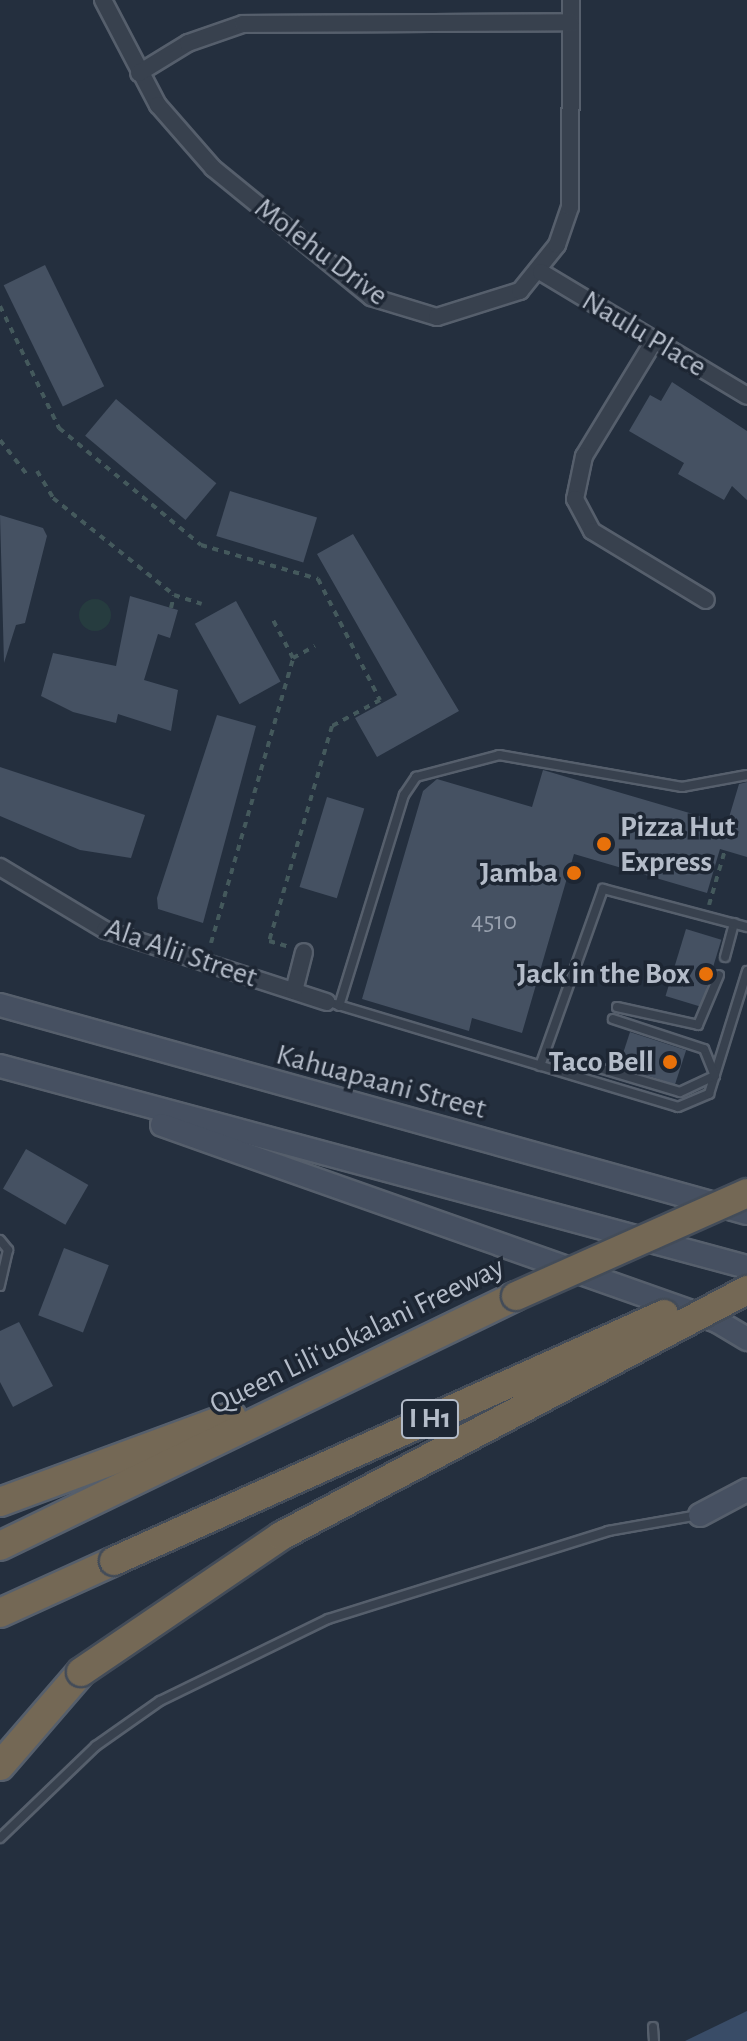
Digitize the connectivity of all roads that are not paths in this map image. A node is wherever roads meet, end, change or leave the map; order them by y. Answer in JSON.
{"nodes":[{"id":1,"x":103,"y":0,"type":"edge"},
{"id":2,"x":571,"y":0,"type":"edge"},
{"id":3,"x":571,"y":22,"type":"junction"},
{"id":4,"x":139,"y":73,"type":"junction"},
{"id":5,"x":541,"y":272,"type":"junction"},
{"id":6,"x":654,"y":341,"type":"junction"},
{"id":7,"x":747,"y":396,"type":"edge"},
{"id":8,"x":706,"y":600,"type":"dead end"},
{"id":9,"x":747,"y":775,"type":"edge"},
{"id":10,"x":0,"y":867,"type":"edge"},
{"id":11,"x":734,"y":923,"type":"junction"},
{"id":12,"x":747,"y":927,"type":"edge"},
{"id":13,"x":297,"y":949,"type":"road end"},
{"id":14,"x":725,"y":957,"type":"dead end"},
{"id":15,"x":747,"y":971,"type":"edge"},
{"id":16,"x":719,"y":975,"type":"dead end"},
{"id":17,"x":294,"y":991,"type":"junction"},
{"id":18,"x":333,"y":1004,"type":"junction"},
{"id":19,"x":0,"y":1005,"type":"edge"},
{"id":20,"x":617,"y":1007,"type":"dead end"},
{"id":21,"x":613,"y":1019,"type":"dead end"},
{"id":22,"x":704,"y":1049,"type":"junction"},
{"id":23,"x":723,"y":1053,"type":"junction"},
{"id":24,"x":0,"y":1066,"type":"edge"},
{"id":25,"x":540,"y":1066,"type":"junction"},
{"id":26,"x":599,"y":1068,"type":"dead end"},
{"id":27,"x":715,"y":1076,"type":"junction"},
{"id":28,"x":68,"y":1087,"type":"junction"},
{"id":29,"x":747,"y":1193,"type":"edge"},
{"id":30,"x":747,"y":1213,"type":"edge"},
{"id":31,"x":0,"y":1240,"type":"edge"},
{"id":32,"x":747,"y":1267,"type":"edge"},
{"id":33,"x":747,"y":1277,"type":"edge"},
{"id":34,"x":0,"y":1286,"type":"edge"},
{"id":35,"x":747,"y":1290,"type":"edge"},
{"id":36,"x":747,"y":1339,"type":"edge"},
{"id":37,"x":348,"y":1373,"type":"junction"},
{"id":38,"x":747,"y":1490,"type":"edge"},
{"id":39,"x":0,"y":1502,"type":"edge"},
{"id":40,"x":700,"y":1515,"type":"joint"},
{"id":41,"x":0,"y":1546,"type":"edge"},
{"id":42,"x":0,"y":1613,"type":"edge"},
{"id":43,"x":0,"y":1766,"type":"edge"},
{"id":44,"x":0,"y":1838,"type":"edge"},
{"id":45,"x":653,"y":2027,"type":"dead end"},
{"id":46,"x":654,"y":2041,"type":"edge"}],
"edges":[{"from":1,"to":4,"type":"street","name":"Molehu Drive"},
{"from":2,"to":3,"type":"street","name":"Molehu Drive"},
{"from":3,"to":4,"type":"street"},
{"from":3,"to":5,"type":"street","name":"Molehu Drive"},
{"from":4,"to":5,"type":"street","name":"Molehu Drive"},
{"from":5,"to":6,"type":"street","name":"Naulu Place"},
{"from":6,"to":7,"type":"street","name":"Naulu Place"},
{"from":6,"to":8,"type":"street"},
{"from":9,"to":18,"type":"lane"},
{"from":10,"to":17,"type":"street","name":"Ala Alii Street"},
{"from":11,"to":12,"type":"lane"},
{"from":11,"to":14,"type":"lane"},
{"from":11,"to":25,"type":"lane"},
{"from":13,"to":17,"type":"street"},
{"from":15,"to":23,"type":"lane"},
{"from":16,"to":20,"type":"lane"},
{"from":17,"to":18,"type":"street","name":"Ala Alii Street"},
{"from":18,"to":25,"type":"lane"},
{"from":19,"to":30,"type":"main road","name":"Kahuapaani Street"},
{"from":21,"to":22,"type":"lane"},
{"from":22,"to":23,"type":"lane"},
{"from":22,"to":27,"type":"lane"},
{"from":23,"to":27,"type":"lane"},
{"from":24,"to":28,"type":"main road"},
{"from":25,"to":27,"type":"lane"},
{"from":26,"to":27,"type":"lane"},
{"from":28,"to":32,"type":"main road"},
{"from":28,"to":36,"type":"main road"},
{"from":29,"to":37,"type":"highway","name":"Queen Liliʻuokalani Freeway","number":"I H1","bridge":true},
{"from":31,"to":34,"type":"lane"},
{"from":33,"to":42,"type":"highway","number":"I H1","bridge":true},
{"from":35,"to":43,"type":"highway","bridge":true},
{"from":37,"to":39,"type":"highway"},
{"from":37,"to":41,"type":"highway","name":"Queen Liliʻuokalani Freeway","number":"I H1"},
{"from":38,"to":40,"type":"main road"},
{"from":40,"to":44,"type":"lane"},
{"from":45,"to":46,"type":"lane"}]}
